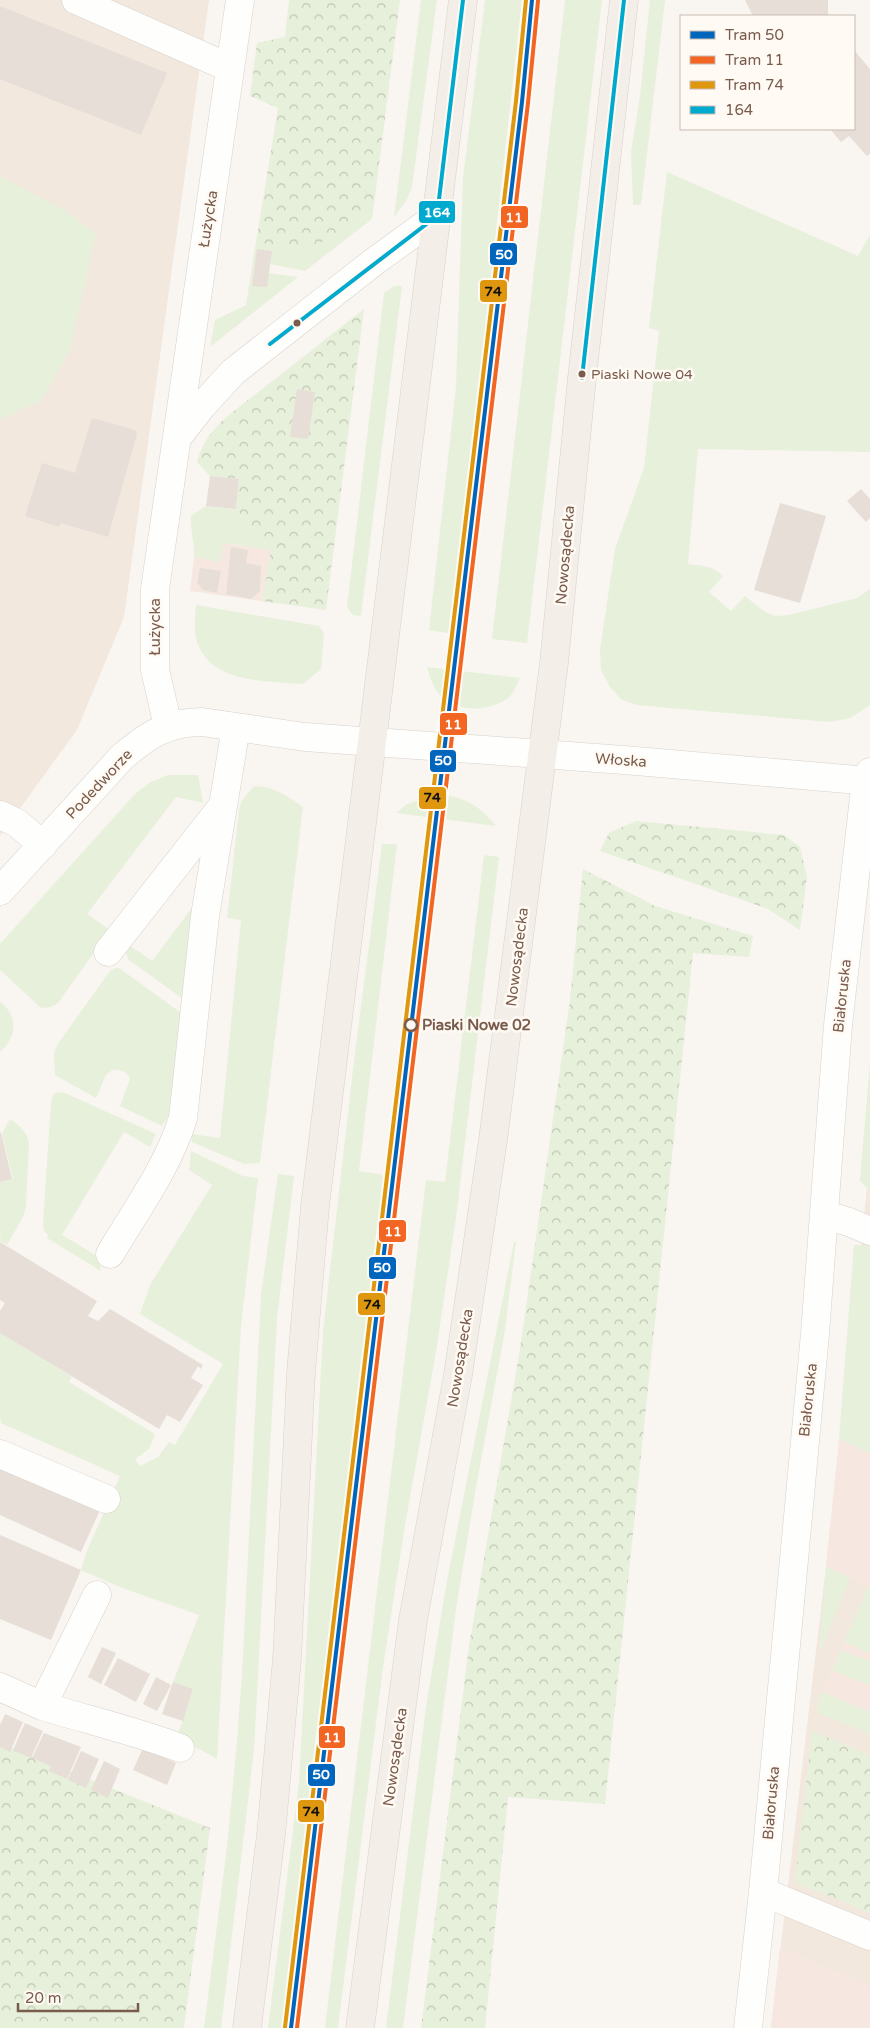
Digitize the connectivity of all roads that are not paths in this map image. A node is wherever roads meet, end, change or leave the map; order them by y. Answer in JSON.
{"nodes":[{"id":1,"x":76,"y":0,"type":"edge"},
{"id":2,"x":240,"y":0,"type":"edge"},
{"id":3,"x":463,"y":0,"type":"edge"},
{"id":4,"x":624,"y":0,"type":"edge"},
{"id":5,"x":230,"y":68,"type":"junction"},
{"id":6,"x":437,"y":216,"type":"junction"},
{"id":7,"x":177,"y":438,"type":"junction"},
{"id":8,"x":168,"y":726,"type":"junction"},
{"id":9,"x":236,"y":726,"type":"junction"},
{"id":10,"x":372,"y":742,"type":"junction"},
{"id":11,"x":543,"y":755,"type":"junction"},
{"id":12,"x":869,"y":778,"type":"edge"},
{"id":13,"x":222,"y":807,"type":"junction"},
{"id":14,"x":0,"y":815,"type":"edge"},
{"id":15,"x":43,"y":845,"type":"junction"},
{"id":16,"x":0,"y":892,"type":"edge"},
{"id":17,"x":108,"y":952,"type":"dead end"},
{"id":18,"x":825,"y":1215,"type":"junction"},
{"id":19,"x":870,"y":1230,"type":"edge"},
{"id":20,"x":110,"y":1254,"type":"dead end"},
{"id":21,"x":0,"y":1454,"type":"edge"},
{"id":22,"x":106,"y":1499,"type":"dead end"},
{"id":23,"x":97,"y":1595,"type":"dead end"},
{"id":24,"x":0,"y":1687,"type":"edge"},
{"id":25,"x":42,"y":1706,"type":"junction"},
{"id":26,"x":180,"y":1748,"type":"dead end"},
{"id":27,"x":763,"y":1892,"type":"junction"},
{"id":28,"x":870,"y":1936,"type":"edge"},
{"id":29,"x":247,"y":2028,"type":"edge"},
{"id":30,"x":360,"y":2028,"type":"edge"},
{"id":31,"x":748,"y":2028,"type":"edge"}],
"edges":[{"from":1,"to":5,"type":"street"},
{"from":2,"to":5,"type":"street","name":"Łużycka"},
{"from":3,"to":6,"type":"main road"},
{"from":4,"to":11,"type":"main road","name":"Nowosądecka"},
{"from":5,"to":7,"type":"street","name":"Łużycka"},
{"from":6,"to":7,"type":"street","name":"Łużycka"},
{"from":6,"to":10,"type":"main road"},
{"from":7,"to":8,"type":"street","name":"Łużycka"},
{"from":8,"to":9,"type":"street","name":"Podedworze"},
{"from":8,"to":15,"type":"street","name":"Podedworze"},
{"from":9,"to":10,"type":"street","name":"Podedworze"},
{"from":9,"to":13,"type":"street"},
{"from":10,"to":11,"type":"street","name":"Włoska"},
{"from":10,"to":29,"type":"main road"},
{"from":11,"to":12,"type":"street","name":"Włoska"},
{"from":11,"to":30,"type":"main road","name":"Nowosądecka"},
{"from":12,"to":18,"type":"street","name":"Białoruska"},
{"from":13,"to":17,"type":"street"},
{"from":13,"to":20,"type":"street"},
{"from":14,"to":15,"type":"street"},
{"from":15,"to":16,"type":"street","name":"Podedworze"},
{"from":18,"to":19,"type":"street"},
{"from":18,"to":27,"type":"street","name":"Białoruska"},
{"from":21,"to":22,"type":"street"},
{"from":23,"to":25,"type":"street"},
{"from":24,"to":25,"type":"street"},
{"from":25,"to":26,"type":"street"},
{"from":27,"to":28,"type":"street"},
{"from":27,"to":31,"type":"street","name":"Białoruska"}]}
